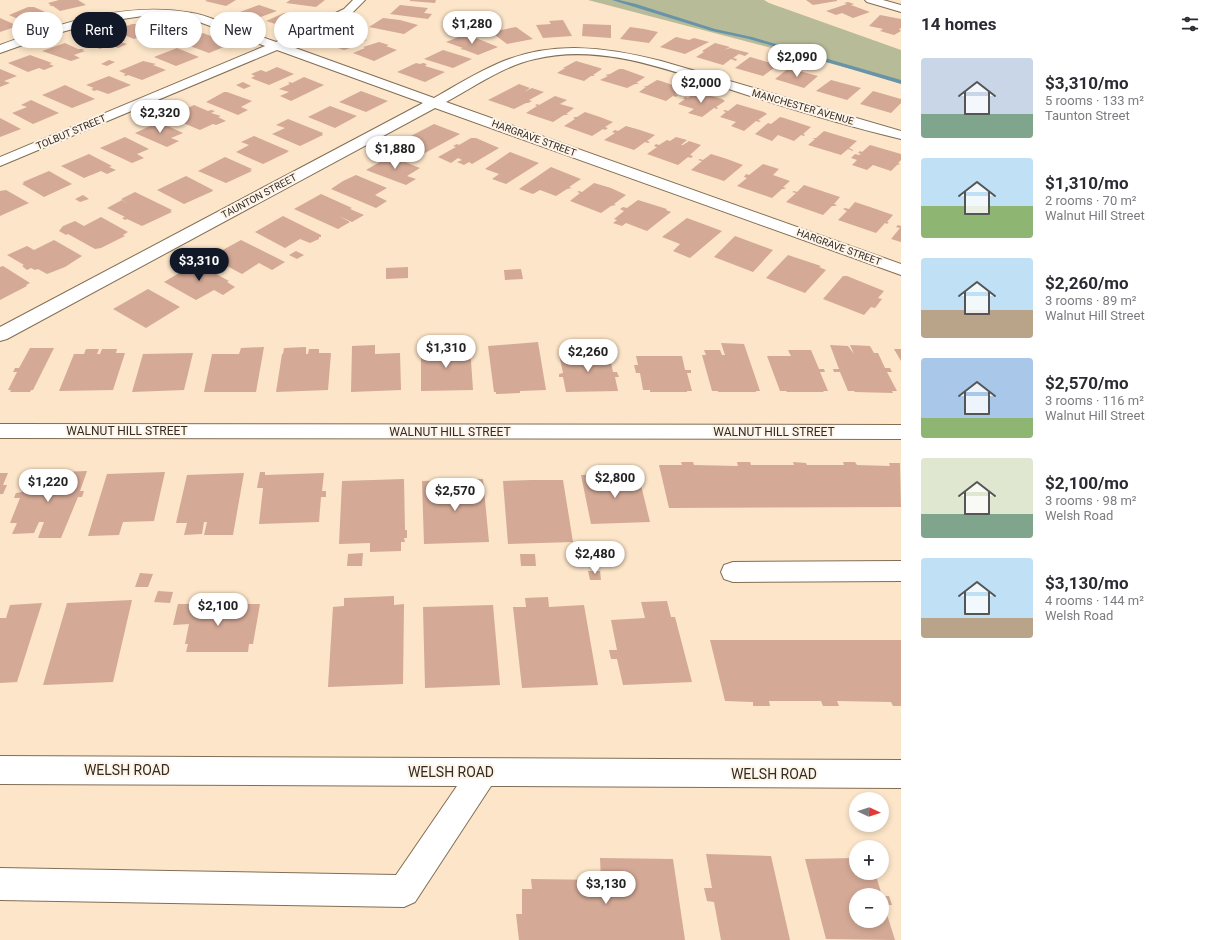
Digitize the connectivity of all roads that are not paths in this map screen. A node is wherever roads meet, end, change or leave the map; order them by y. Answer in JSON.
{"nodes":[{"id":1,"x":358,"y":0,"type":"edge"},
{"id":2,"x":871,"y":0,"type":"edge"},
{"id":3,"x":901,"y":9,"type":"edge"},
{"id":4,"x":346,"y":12,"type":"edge"},
{"id":5,"x":274,"y":45,"type":"edge"},
{"id":6,"x":274,"y":47,"type":"edge"},
{"id":7,"x":282,"y":48,"type":"edge"},
{"id":8,"x":0,"y":49,"type":"edge"},
{"id":9,"x":518,"y":59,"type":"joint"},
{"id":10,"x":433,"y":102,"type":"junction"},
{"id":11,"x":901,"y":135,"type":"edge"},
{"id":12,"x":0,"y":162,"type":"edge"},
{"id":13,"x":901,"y":270,"type":"edge"},
{"id":14,"x":0,"y":335,"type":"edge"},
{"id":15,"x":0,"y":431,"type":"edge"},
{"id":16,"x":901,"y":432,"type":"edge"},
{"id":17,"x":901,"y":571,"type":"edge"},
{"id":18,"x":733,"y":572,"type":"dead end"},
{"id":19,"x":0,"y":770,"type":"edge"},
{"id":20,"x":483,"y":772,"type":"junction"},
{"id":21,"x":901,"y":774,"type":"edge"},
{"id":22,"x":0,"y":884,"type":"edge"}],
"edges":[{"from":1,"to":4,"type":"street","name":"TOLBUT STREET"},
{"from":2,"to":3,"type":"street"},
{"from":5,"to":8,"type":"street","name":"HARGRAVE STREET"},
{"from":6,"to":12,"type":"street","name":"TOLBUT STREET"},
{"from":7,"to":10,"type":"street","name":"HARGRAVE STREET"},
{"from":9,"to":10,"type":"street","name":"TAUNTON STREET"},
{"from":9,"to":11,"type":"street","name":"MANCHESTER AVENUE"},
{"from":10,"to":13,"type":"street","name":"HARGRAVE STREET"},
{"from":10,"to":14,"type":"street","name":"TAUNTON STREET"},
{"from":15,"to":16,"type":"street","name":"WALNUT HILL STREET"},
{"from":17,"to":18,"type":"street"},
{"from":19,"to":20,"type":"street","name":"WELSH ROAD"},
{"from":20,"to":21,"type":"street","name":"WELSH ROAD"},
{"from":20,"to":22,"type":"street"}]}
